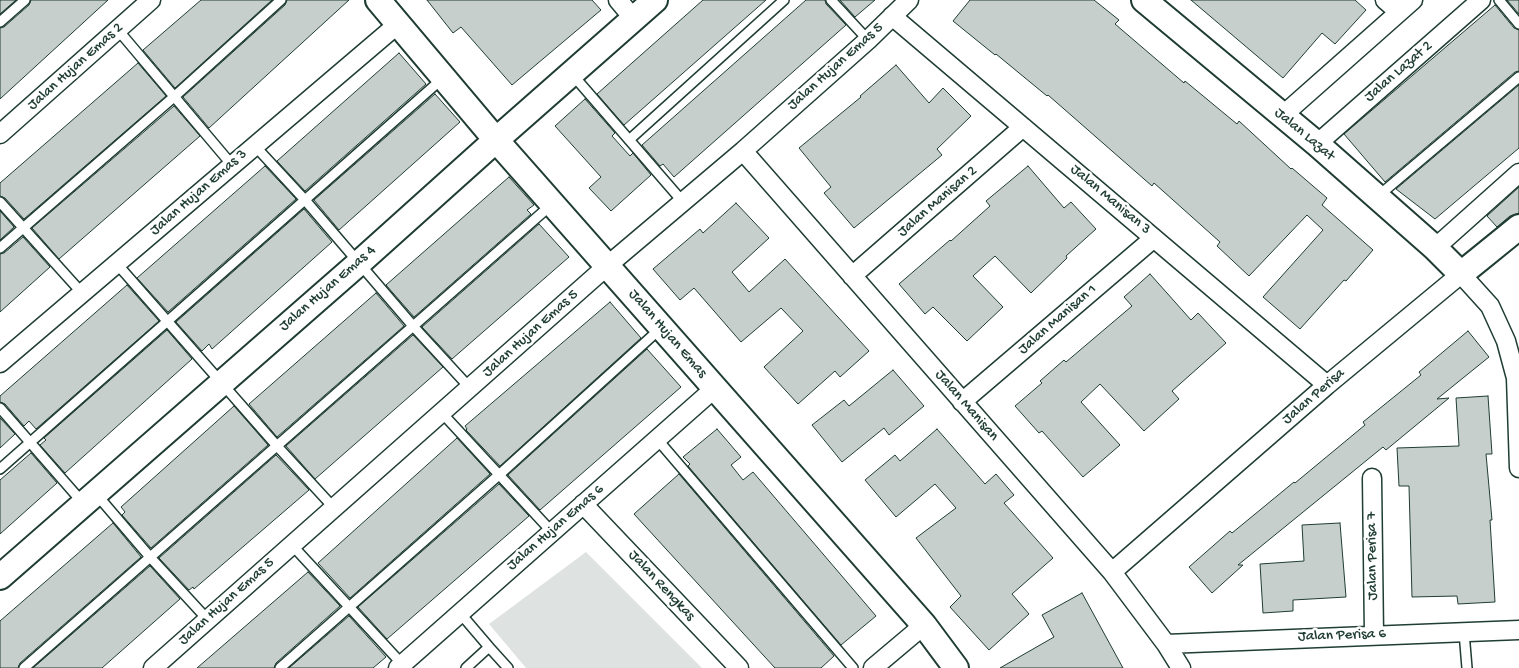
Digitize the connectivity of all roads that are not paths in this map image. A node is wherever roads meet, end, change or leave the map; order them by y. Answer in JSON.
{"nodes":[{"id":1,"x":25,"y":0,"type":"edge"},
{"id":2,"x":281,"y":0,"type":"edge"},
{"id":3,"x":378,"y":0,"type":"edge"},
{"id":4,"x":618,"y":0,"type":"edge"},
{"id":5,"x":655,"y":0,"type":"edge"},
{"id":6,"x":784,"y":0,"type":"edge"},
{"id":7,"x":831,"y":0,"type":"edge"},
{"id":8,"x":909,"y":0,"type":"edge"},
{"id":9,"x":1144,"y":0,"type":"edge"},
{"id":10,"x":1385,"y":0,"type":"edge"},
{"id":11,"x":1414,"y":0,"type":"edge"},
{"id":12,"x":1482,"y":0,"type":"edge"},
{"id":13,"x":1500,"y":0,"type":"edge"},
{"id":14,"x":142,"y":5,"type":"edge"},
{"id":15,"x":1399,"y":12,"type":"junction"},
{"id":16,"x":892,"y":16,"type":"junction"},
{"id":17,"x":634,"y":19,"type":"junction"},
{"id":18,"x":0,"y":22,"type":"edge"},
{"id":19,"x":398,"y":24,"type":"junction"},
{"id":20,"x":1519,"y":24,"type":"edge"},
{"id":21,"x":118,"y":30,"type":"junction"},
{"id":22,"x":868,"y":40,"type":"junction"},
{"id":23,"x":572,"y":74,"type":"junction"},
{"id":24,"x":1519,"y":76,"type":"edge"},
{"id":25,"x":444,"y":78,"type":"junction"},
{"id":26,"x":174,"y":96,"type":"junction"},
{"id":27,"x":1282,"y":116,"type":"junction"},
{"id":28,"x":1023,"y":127,"type":"junction"},
{"id":29,"x":0,"y":134,"type":"edge"},
{"id":30,"x":496,"y":140,"type":"junction"},
{"id":31,"x":629,"y":140,"type":"junction"},
{"id":32,"x":1317,"y":144,"type":"junction"},
{"id":33,"x":255,"y":146,"type":"junction"},
{"id":34,"x":743,"y":151,"type":"junction"},
{"id":35,"x":232,"y":165,"type":"junction"},
{"id":36,"x":1519,"y":174,"type":"edge"},
{"id":37,"x":1377,"y":197,"type":"junction"},
{"id":38,"x":305,"y":200,"type":"junction"},
{"id":39,"x":0,"y":202,"type":"edge"},
{"id":40,"x":683,"y":202,"type":"junction"},
{"id":41,"x":552,"y":204,"type":"junction"},
{"id":42,"x":1519,"y":227,"type":"edge"},
{"id":43,"x":23,"y":228,"type":"junction"},
{"id":44,"x":1154,"y":238,"type":"junction"},
{"id":45,"x":0,"y":248,"type":"edge"},
{"id":46,"x":1436,"y":248,"type":"junction"},
{"id":47,"x":358,"y":263,"type":"junction"},
{"id":48,"x":117,"y":264,"type":"junction"},
{"id":49,"x":607,"y":266,"type":"junction"},
{"id":50,"x":1461,"y":274,"type":"junction"},
{"id":51,"x":852,"y":276,"type":"junction"},
{"id":52,"x":82,"y":294,"type":"junction"},
{"id":53,"x":167,"y":322,"type":"junction"},
{"id":54,"x":413,"y":326,"type":"junction"},
{"id":55,"x":661,"y":327,"type":"junction"},
{"id":56,"x":0,"y":363,"type":"edge"},
{"id":57,"x":222,"y":383,"type":"junction"},
{"id":58,"x":1327,"y":385,"type":"junction"},
{"id":59,"x":470,"y":388,"type":"junction"},
{"id":60,"x":715,"y":388,"type":"junction"},
{"id":61,"x":962,"y":402,"type":"junction"},
{"id":62,"x":0,"y":408,"type":"edge"},
{"id":63,"x":442,"y":413,"type":"junction"},
{"id":64,"x":657,"y":439,"type":"junction"},
{"id":65,"x":30,"y":442,"type":"junction"},
{"id":66,"x":277,"y":446,"type":"junction"},
{"id":67,"x":1519,"y":458,"type":"edge"},
{"id":68,"x":1519,"y":468,"type":"edge"},
{"id":69,"x":0,"y":469,"type":"edge"},
{"id":70,"x":500,"y":474,"type":"junction"},
{"id":71,"x":1372,"y":478,"type":"dead end"},
{"id":72,"x":89,"y":498,"type":"junction"},
{"id":73,"x":583,"y":504,"type":"junction"},
{"id":74,"x":334,"y":508,"type":"junction"},
{"id":75,"x":552,"y":532,"type":"junction"},
{"id":76,"x":291,"y":544,"type":"junction"},
{"id":77,"x":150,"y":557,"type":"junction"},
{"id":78,"x":1112,"y":572,"type":"junction"},
{"id":79,"x":0,"y":576,"type":"edge"},
{"id":80,"x":348,"y":607,"type":"junction"},
{"id":81,"x":460,"y":613,"type":"junction"},
{"id":82,"x":208,"y":620,"type":"junction"},
{"id":83,"x":924,"y":625,"type":"junction"},
{"id":84,"x":1519,"y":630,"type":"edge"},
{"id":85,"x":1464,"y":632,"type":"junction"},
{"id":86,"x":1374,"y":635,"type":"junction"},
{"id":87,"x":1166,"y":644,"type":"junction"},
{"id":88,"x":489,"y":647,"type":"junction"},
{"id":89,"x":400,"y":666,"type":"edge"},
{"id":90,"x":24,"y":668,"type":"edge"},
{"id":91,"x":153,"y":668,"type":"edge"},
{"id":92,"x":280,"y":668,"type":"edge"},
{"id":93,"x":466,"y":668,"type":"edge"},
{"id":94,"x":508,"y":668,"type":"edge"},
{"id":95,"x":738,"y":668,"type":"edge"},
{"id":96,"x":853,"y":668,"type":"edge"},
{"id":97,"x":873,"y":668,"type":"edge"},
{"id":98,"x":956,"y":668,"type":"edge"},
{"id":99,"x":1181,"y":668,"type":"edge"},
{"id":100,"x":1467,"y":668,"type":"edge"}],
"edges":[{"from":1,"to":18,"type":"lane"},
{"from":2,"to":26,"type":"lane"},
{"from":3,"to":19,"type":"street","name":"Jalan Hujan Emas"},
{"from":4,"to":17,"type":"street"},
{"from":5,"to":17,"type":"street","name":"Jalan Hujan Emas 4"},
{"from":6,"to":31,"type":"lane"},
{"from":7,"to":22,"type":"lane"},
{"from":8,"to":16,"type":"street","name":"Jalan Hujan Emas 5"},
{"from":9,"to":27,"type":"street","name":"Jalan Lazat"},
{"from":10,"to":15,"type":"street"},
{"from":11,"to":15,"type":"street"},
{"from":12,"to":32,"type":"street","name":"Jalan Lazat 2"},
{"from":13,"to":20,"type":"lane"},
{"from":14,"to":21,"type":"street","name":"Jalan Hujan Emas 2"},
{"from":15,"to":27,"type":"street"},
{"from":16,"to":22,"type":"street","name":"Jalan Hujan Emas 5"},
{"from":16,"to":28,"type":"street","name":"Jalan Manisan 3"},
{"from":17,"to":23,"type":"street","name":"Jalan Hujan Emas 4"},
{"from":19,"to":25,"type":"street","name":"Jalan Hujan Emas"},
{"from":19,"to":33,"type":"street","name":"Jalan Hujan Emas 3"},
{"from":21,"to":26,"type":"lane"},
{"from":21,"to":29,"type":"street","name":"Jalan Hujan Emas 2"},
{"from":22,"to":34,"type":"street","name":"Jalan Hujan Emas 5"},
{"from":23,"to":30,"type":"street","name":"Jalan Hujan Emas 4"},
{"from":23,"to":31,"type":"lane"},
{"from":24,"to":37,"type":"lane"},
{"from":25,"to":30,"type":"street","name":"Jalan Hujan Emas"},
{"from":25,"to":38,"type":"lane"},
{"from":26,"to":35,"type":"lane"},
{"from":26,"to":43,"type":"lane"},
{"from":27,"to":32,"type":"street","name":"Jalan Lazat"},
{"from":28,"to":44,"type":"street","name":"Jalan Manisan 3"},
{"from":28,"to":51,"type":"street","name":"Jalan Manisan 2"},
{"from":30,"to":41,"type":"street","name":"Jalan Hujan Emas"},
{"from":30,"to":47,"type":"street","name":"Jalan Hujan Emas 4"},
{"from":31,"to":40,"type":"lane"},
{"from":32,"to":37,"type":"street","name":"Jalan Lazat"},
{"from":33,"to":35,"type":"street","name":"Jalan Hujan Emas 3"},
{"from":33,"to":38,"type":"lane"},
{"from":34,"to":40,"type":"street","name":"Jalan Hujan Emas 5"},
{"from":34,"to":51,"type":"street","name":"Jalan Manisan"},
{"from":35,"to":48,"type":"street","name":"Jalan Hujan Emas 3"},
{"from":36,"to":46,"type":"street"},
{"from":37,"to":46,"type":"street","name":"Jalan Lazat"},
{"from":38,"to":47,"type":"lane"},
{"from":38,"to":53,"type":"lane"},
{"from":39,"to":43,"type":"lane"},
{"from":40,"to":49,"type":"street","name":"Jalan Hujan Emas 5"},
{"from":41,"to":49,"type":"street","name":"Jalan Hujan Emas"},
{"from":41,"to":54,"type":"lane"},
{"from":42,"to":50,"type":"street","name":"Jalan Perisa"},
{"from":43,"to":45,"type":"lane"},
{"from":43,"to":52,"type":"lane"},
{"from":44,"to":58,"type":"street","name":"Jalan Manisan 3"},
{"from":44,"to":61,"type":"street","name":"Jalan Manisan 1"},
{"from":46,"to":50,"type":"street","name":"Jalan Lazat"},
{"from":47,"to":54,"type":"lane"},
{"from":47,"to":57,"type":"street","name":"Jalan Hujan Emas 4"},
{"from":48,"to":52,"type":"street","name":"Jalan Hujan Emas 3"},
{"from":48,"to":53,"type":"lane"},
{"from":49,"to":55,"type":"street","name":"Jalan Hujan Emas"},
{"from":49,"to":59,"type":"street","name":"Jalan Hujan Emas 5"},
{"from":50,"to":58,"type":"street","name":"Jalan Perisa"},
{"from":50,"to":67,"type":"street"},
{"from":51,"to":61,"type":"street","name":"Jalan Manisan"},
{"from":52,"to":56,"type":"street","name":"Jalan Hujan Emas 3"},
{"from":53,"to":57,"type":"lane"},
{"from":53,"to":65,"type":"lane"},
{"from":54,"to":59,"type":"lane"},
{"from":54,"to":66,"type":"lane"},
{"from":55,"to":60,"type":"street","name":"Jalan Hujan Emas"},
{"from":55,"to":70,"type":"lane"},
{"from":57,"to":66,"type":"lane"},
{"from":57,"to":72,"type":"street","name":"Jalan Hujan Emas 4"},
{"from":58,"to":78,"type":"street","name":"Jalan Perisa"},
{"from":59,"to":63,"type":"street","name":"Jalan Hujan Emas 5"},
{"from":60,"to":64,"type":"street","name":"Jalan Hujan Emas 6"},
{"from":60,"to":83,"type":"street","name":"Jalan Hujan Emas"},
{"from":61,"to":78,"type":"street","name":"Jalan Manisan"},
{"from":62,"to":65,"type":"lane"},
{"from":63,"to":70,"type":"lane"},
{"from":63,"to":74,"type":"street","name":"Jalan Hujan Emas 5"},
{"from":64,"to":73,"type":"street","name":"Jalan Hujan Emas 6"},
{"from":64,"to":96,"type":"lane"},
{"from":65,"to":69,"type":"lane"},
{"from":65,"to":72,"type":"lane"},
{"from":66,"to":74,"type":"lane"},
{"from":66,"to":77,"type":"lane"},
{"from":67,"to":68,"type":"street"},
{"from":70,"to":75,"type":"lane"},
{"from":70,"to":80,"type":"lane"},
{"from":71,"to":86,"type":"street","name":"Jalan Perisa 7"},
{"from":72,"to":77,"type":"lane"},
{"from":72,"to":79,"type":"street","name":"Jalan Hujan Emas 4"},
{"from":73,"to":75,"type":"street","name":"Jalan Hujan Emas 6"},
{"from":73,"to":95,"type":"street","name":"Jalan Rengkas"},
{"from":74,"to":76,"type":"street","name":"Jalan Hujan Emas 5"},
{"from":75,"to":81,"type":"street","name":"Jalan Hujan Emas 6"},
{"from":76,"to":80,"type":"lane"},
{"from":76,"to":82,"type":"street","name":"Jalan Hujan Emas 5"},
{"from":77,"to":82,"type":"lane"},
{"from":77,"to":90,"type":"lane"},
{"from":78,"to":87,"type":"street","name":"Jalan Manisan"},
{"from":80,"to":89,"type":"lane"},
{"from":80,"to":92,"type":"lane"},
{"from":81,"to":88,"type":"lane"},
{"from":81,"to":89,"type":"street","name":"Jalan Hujan Emas 6"},
{"from":82,"to":91,"type":"street","name":"Jalan Hujan Emas 5"},
{"from":83,"to":97,"type":"street"},
{"from":83,"to":98,"type":"street","name":"Jalan Hujan Emas"},
{"from":84,"to":85,"type":"street","name":"Jalan Perisa 6"},
{"from":85,"to":86,"type":"street","name":"Jalan Perisa 6"},
{"from":85,"to":100,"type":"lane"},
{"from":86,"to":87,"type":"street","name":"Jalan Perisa 6"},
{"from":87,"to":99,"type":"street","name":"Jalan Manisan"},
{"from":88,"to":93,"type":"lane"},
{"from":88,"to":94,"type":"lane"}]}
